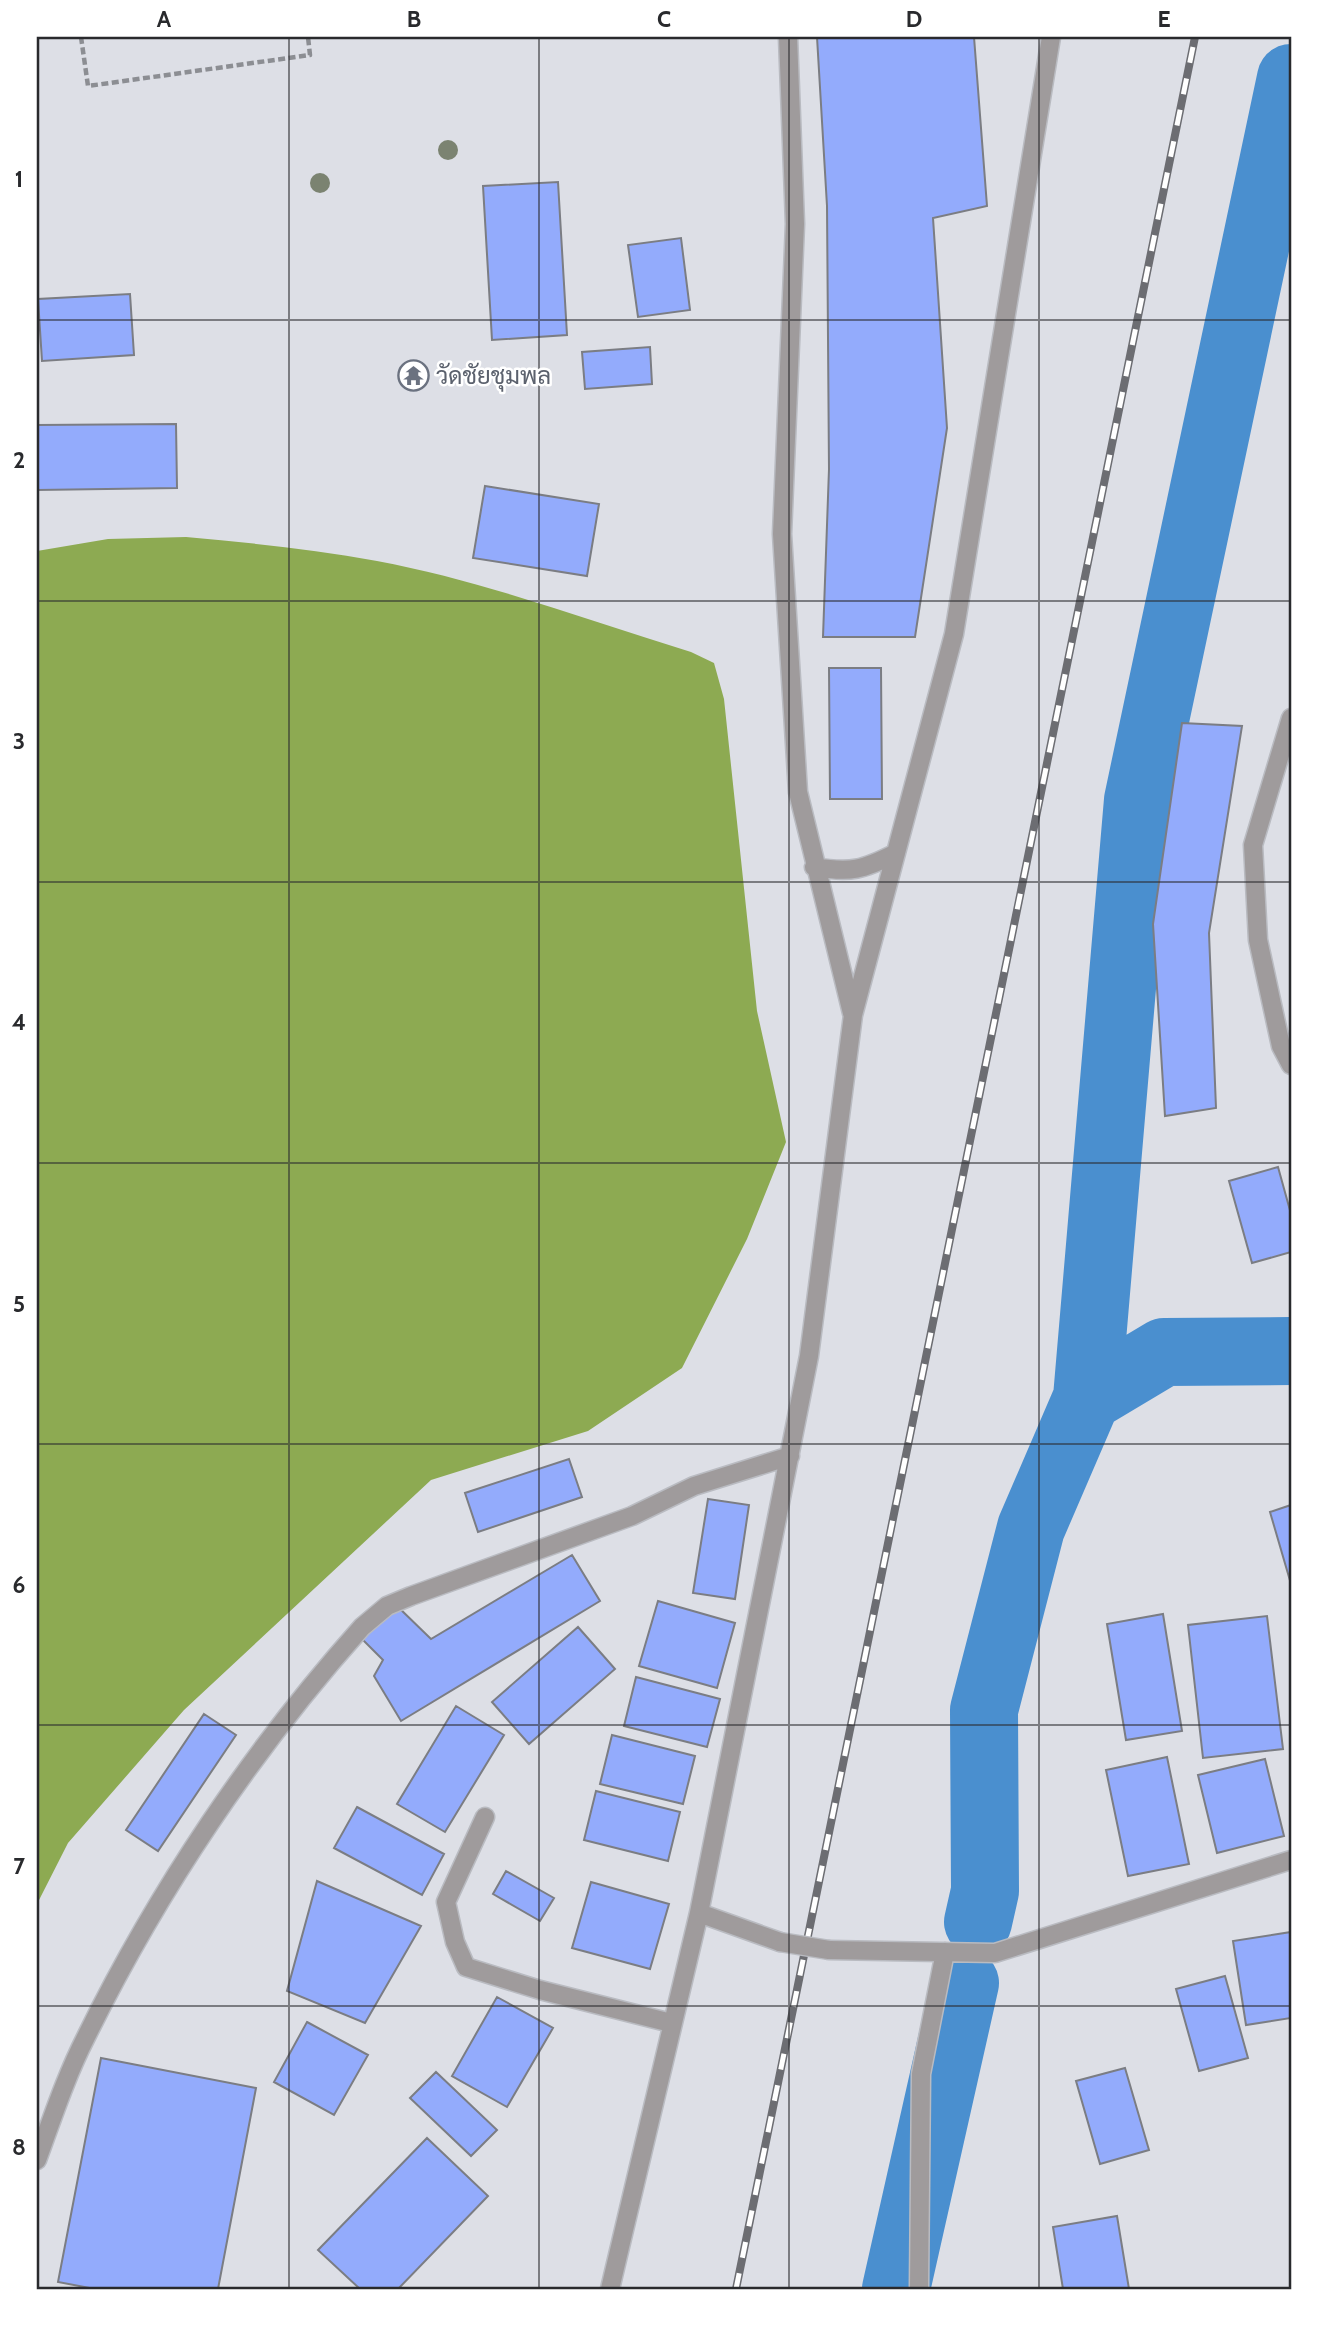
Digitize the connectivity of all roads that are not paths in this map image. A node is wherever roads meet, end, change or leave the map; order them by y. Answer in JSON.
{"nodes":[{"id":1,"x":788,"y":37,"type":"edge"},
{"id":2,"x":1051,"y":37,"type":"edge"},
{"id":3,"x":1291,"y":719,"type":"edge"},
{"id":4,"x":896,"y":853,"type":"junction"},
{"id":5,"x":814,"y":867,"type":"junction"},
{"id":6,"x":853,"y":1015,"type":"junction"},
{"id":7,"x":1291,"y":1065,"type":"edge"},
{"id":8,"x":790,"y":1456,"type":"junction"},
{"id":9,"x":485,"y":1817,"type":"dead end"},
{"id":10,"x":1291,"y":1860,"type":"edge"},
{"id":11,"x":699,"y":1913,"type":"junction"},
{"id":12,"x":944,"y":1952,"type":"junction"},
{"id":13,"x":671,"y":2023,"type":"junction"},
{"id":14,"x":37,"y":2160,"type":"edge"},
{"id":15,"x":610,"y":2289,"type":"edge"},
{"id":16,"x":919,"y":2289,"type":"edge"}],
"edges":[{"from":1,"to":5,"type":"street"},
{"from":2,"to":4,"type":"street"},
{"from":3,"to":7,"type":"street"},
{"from":4,"to":5,"type":"street"},
{"from":4,"to":6,"type":"street"},
{"from":5,"to":6,"type":"street"},
{"from":6,"to":8,"type":"street"},
{"from":8,"to":11,"type":"street"},
{"from":8,"to":14,"type":"street"},
{"from":9,"to":13,"type":"street"},
{"from":10,"to":12,"type":"street"},
{"from":11,"to":12,"type":"street","bridge":true},
{"from":11,"to":13,"type":"street"},
{"from":12,"to":16,"type":"street"},
{"from":13,"to":15,"type":"street"}]}
